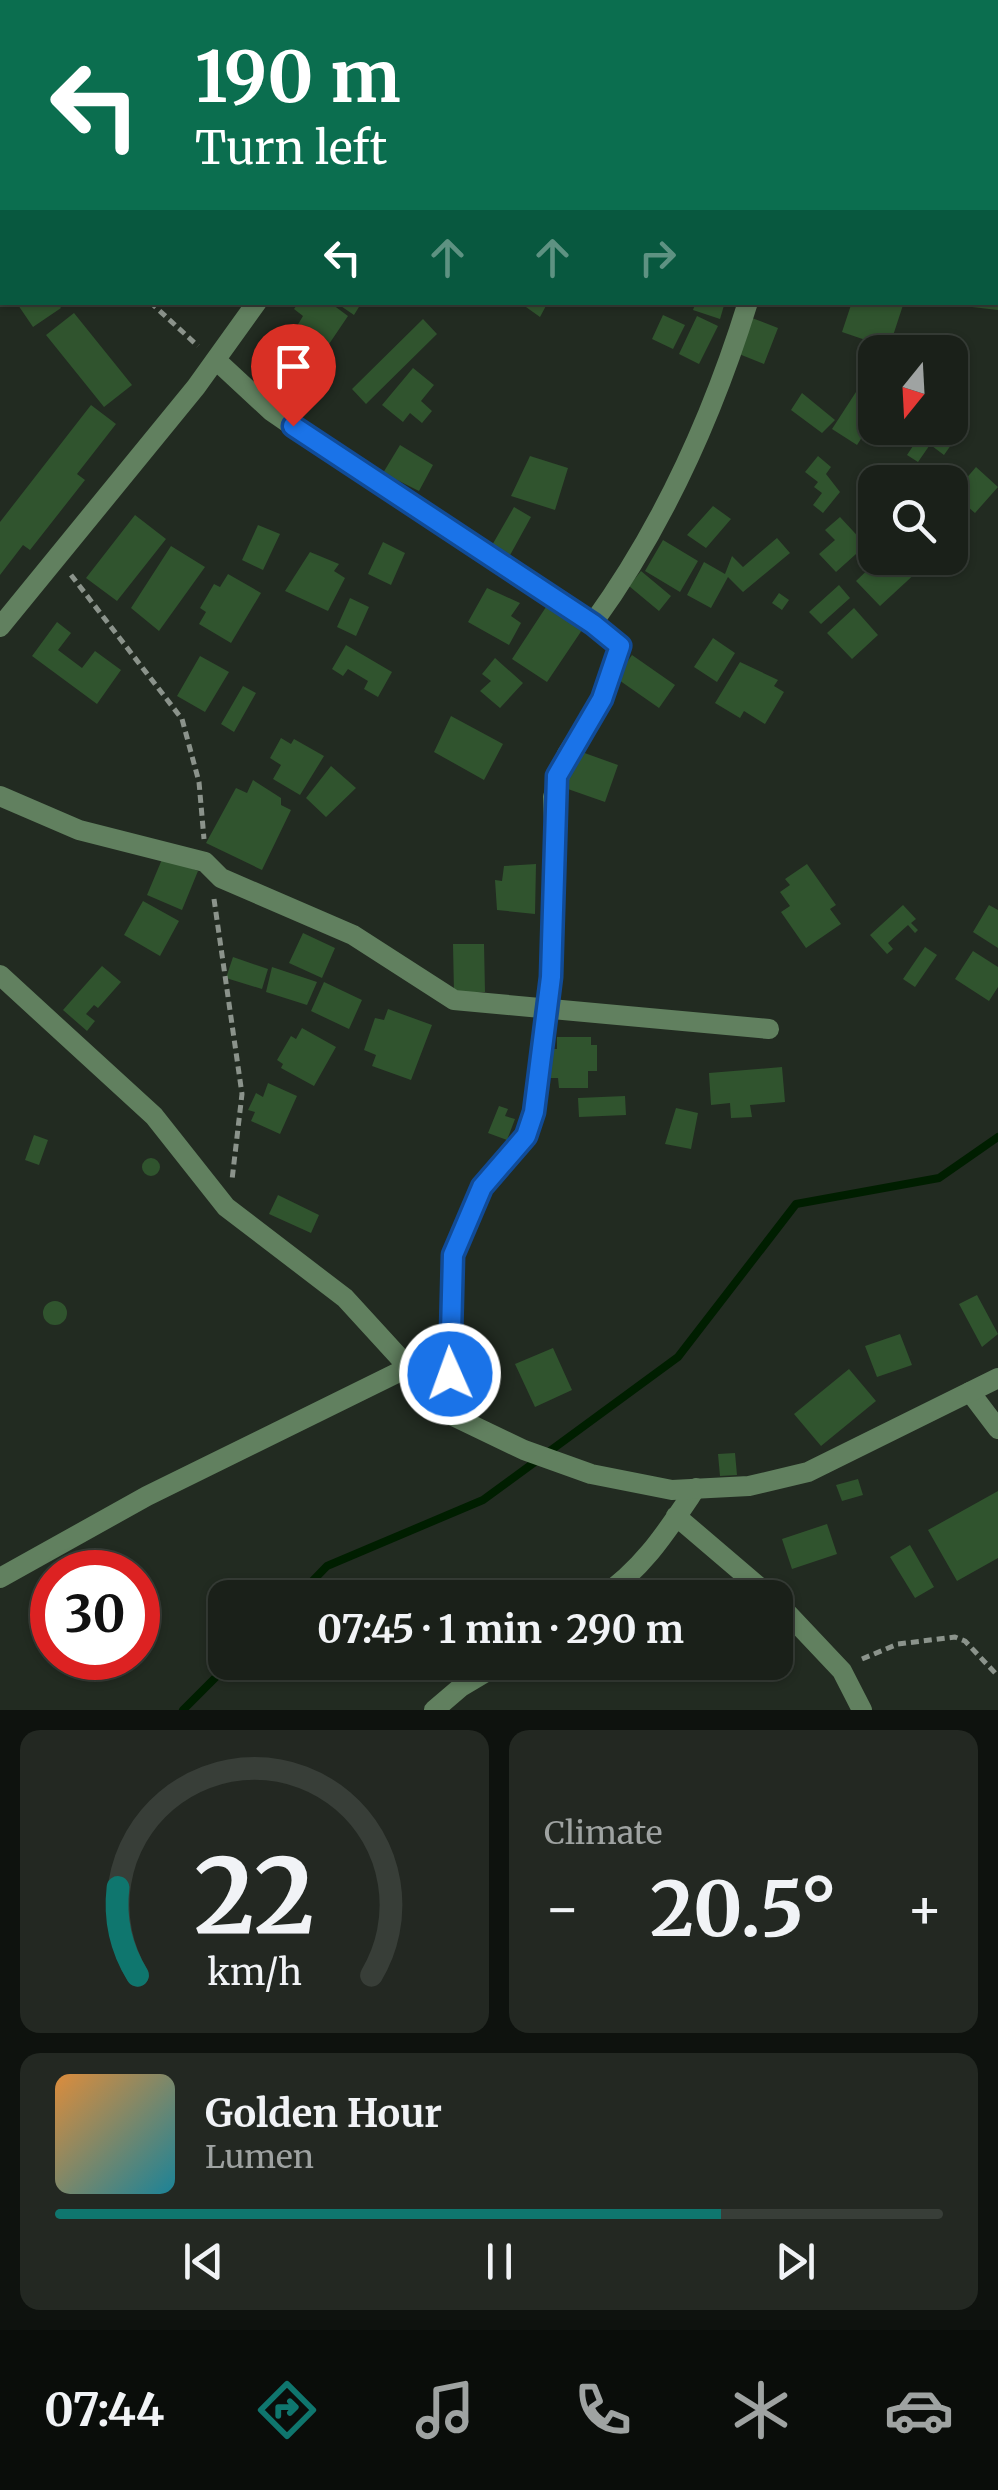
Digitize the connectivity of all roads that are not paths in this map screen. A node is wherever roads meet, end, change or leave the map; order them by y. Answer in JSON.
{"nodes":[{"id":1,"x":255,"y":305,"type":"edge"},
{"id":2,"x":747,"y":305,"type":"edge"},
{"id":3,"x":216,"y":360,"type":"junction"},
{"id":4,"x":593,"y":624,"type":"junction"},
{"id":5,"x":0,"y":627,"type":"edge"},
{"id":6,"x":0,"y":796,"type":"edge"},
{"id":7,"x":0,"y":975,"type":"edge"},
{"id":8,"x":546,"y":1011,"type":"junction"},
{"id":9,"x":770,"y":1028,"type":"dead end"},
{"id":10,"x":405,"y":1369,"type":"junction"},
{"id":11,"x":998,"y":1378,"type":"edge"},
{"id":12,"x":970,"y":1392,"type":"junction"},
{"id":13,"x":453,"y":1416,"type":"junction"},
{"id":14,"x":998,"y":1428,"type":"edge"},
{"id":15,"x":696,"y":1488,"type":"junction"},
{"id":16,"x":676,"y":1516,"type":"junction"},
{"id":17,"x":0,"y":1578,"type":"edge"},
{"id":18,"x":624,"y":1580,"type":"edge"},
{"id":19,"x":752,"y":1580,"type":"edge"},
{"id":20,"x":793,"y":1619,"type":"edge"},
{"id":21,"x":473,"y":1680,"type":"edge"},
{"id":22,"x":434,"y":1710,"type":"edge"},
{"id":23,"x":862,"y":1710,"type":"edge"}],
"edges":[{"from":1,"to":3,"type":"street"},
{"from":2,"to":4,"type":"street"},
{"from":3,"to":4,"type":"street"},
{"from":3,"to":5,"type":"street"},
{"from":4,"to":8,"type":"street"},
{"from":6,"to":8,"type":"street"},
{"from":7,"to":10,"type":"street"},
{"from":8,"to":9,"type":"street"},
{"from":8,"to":13,"type":"street"},
{"from":10,"to":13,"type":"street"},
{"from":10,"to":17,"type":"street"},
{"from":11,"to":12,"type":"street"},
{"from":12,"to":14,"type":"street"},
{"from":12,"to":15,"type":"street"},
{"from":13,"to":15,"type":"street"},
{"from":15,"to":16,"type":"street"},
{"from":16,"to":18,"type":"street"},
{"from":16,"to":19,"type":"street"},
{"from":20,"to":23,"type":"street"},
{"from":21,"to":22,"type":"street"}]}
